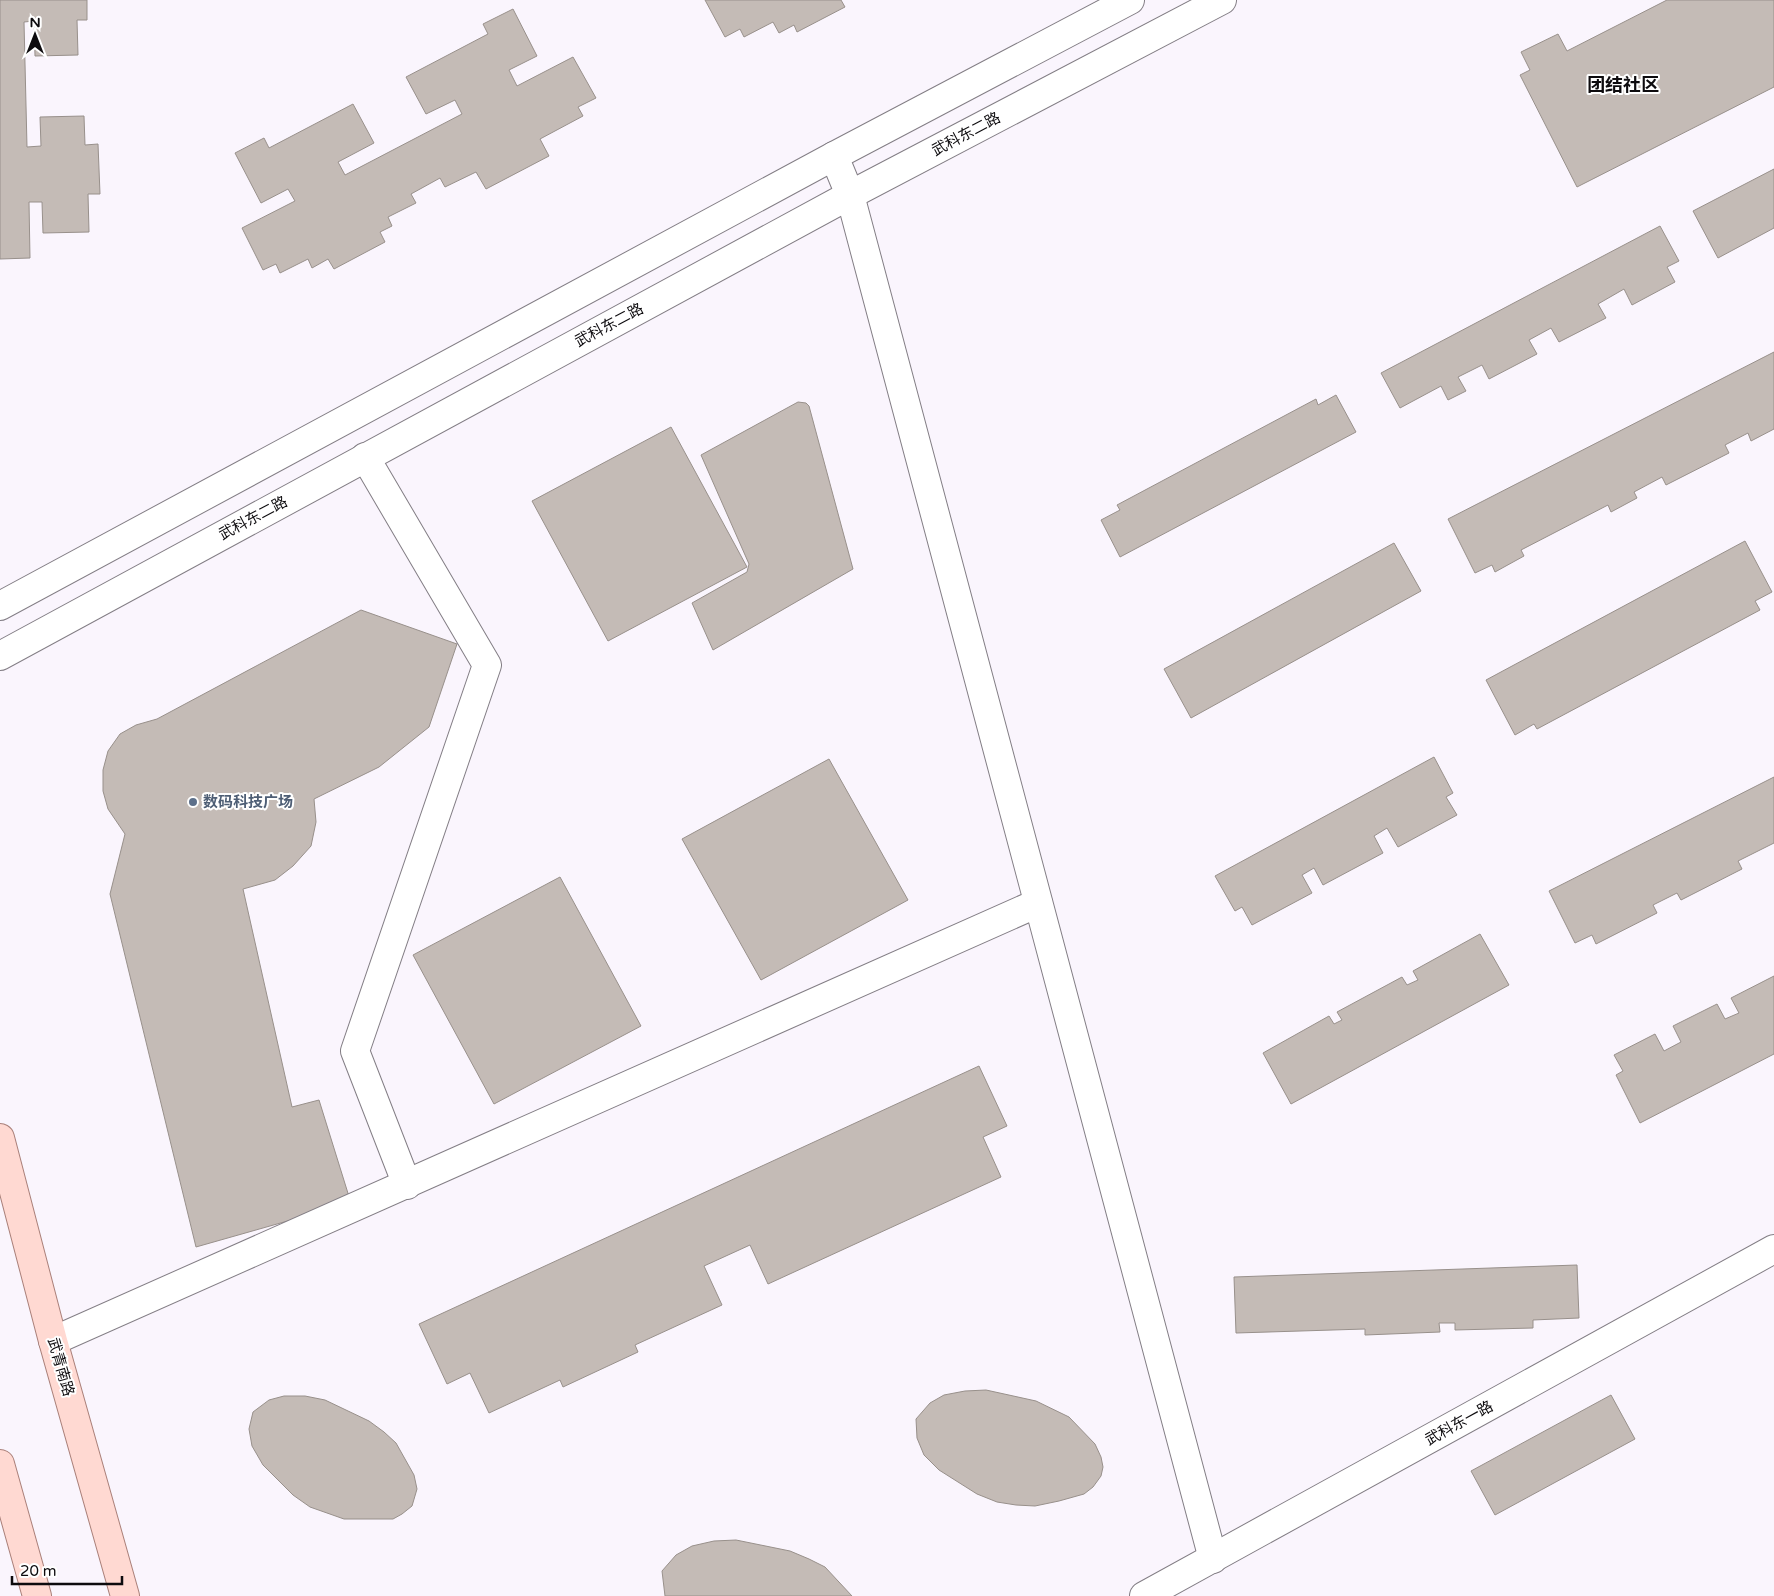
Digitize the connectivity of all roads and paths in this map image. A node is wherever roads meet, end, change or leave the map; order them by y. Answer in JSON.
{"nodes":[{"id":1,"x":1130,"y":0,"type":"edge"},
{"id":2,"x":1222,"y":0,"type":"edge"},
{"id":3,"x":834,"y":156,"type":"junction"},
{"id":4,"x":850,"y":195,"type":"junction"},
{"id":5,"x":365,"y":458,"type":"junction"},
{"id":6,"x":0,"y":606,"type":"edge"},
{"id":7,"x":0,"y":656,"type":"edge"},
{"id":8,"x":1038,"y":903,"type":"junction"},
{"id":9,"x":0,"y":1138,"type":"edge"},
{"id":10,"x":407,"y":1185,"type":"junction"},
{"id":11,"x":1774,"y":1249,"type":"edge"},
{"id":12,"x":53,"y":1341,"type":"junction"},
{"id":13,"x":0,"y":1464,"type":"edge"},
{"id":14,"x":1213,"y":1559,"type":"junction"},
{"id":15,"x":37,"y":1596,"type":"edge"},
{"id":16,"x":125,"y":1596,"type":"edge"},
{"id":17,"x":1144,"y":1596,"type":"edge"}],
"edges":[{"from":1,"to":3,"type":"street"},
{"from":2,"to":4,"type":"street","name":"武科东二路"},
{"from":3,"to":4,"type":"street"},
{"from":3,"to":6,"type":"street"},
{"from":4,"to":5,"type":"street","name":"武科东二路"},
{"from":4,"to":8,"type":"street"},
{"from":5,"to":7,"type":"street","name":"武科东二路"},
{"from":5,"to":10,"type":"street"},
{"from":8,"to":10,"type":"street"},
{"from":8,"to":14,"type":"street"},
{"from":9,"to":12,"type":"main road","name":"武青南路"},
{"from":10,"to":12,"type":"street"},
{"from":11,"to":14,"type":"street","name":"武科东一路"},
{"from":12,"to":16,"type":"main road","name":"武青南路"},
{"from":13,"to":15,"type":"main road"},
{"from":14,"to":17,"type":"street","name":"武科东一路"}]}
